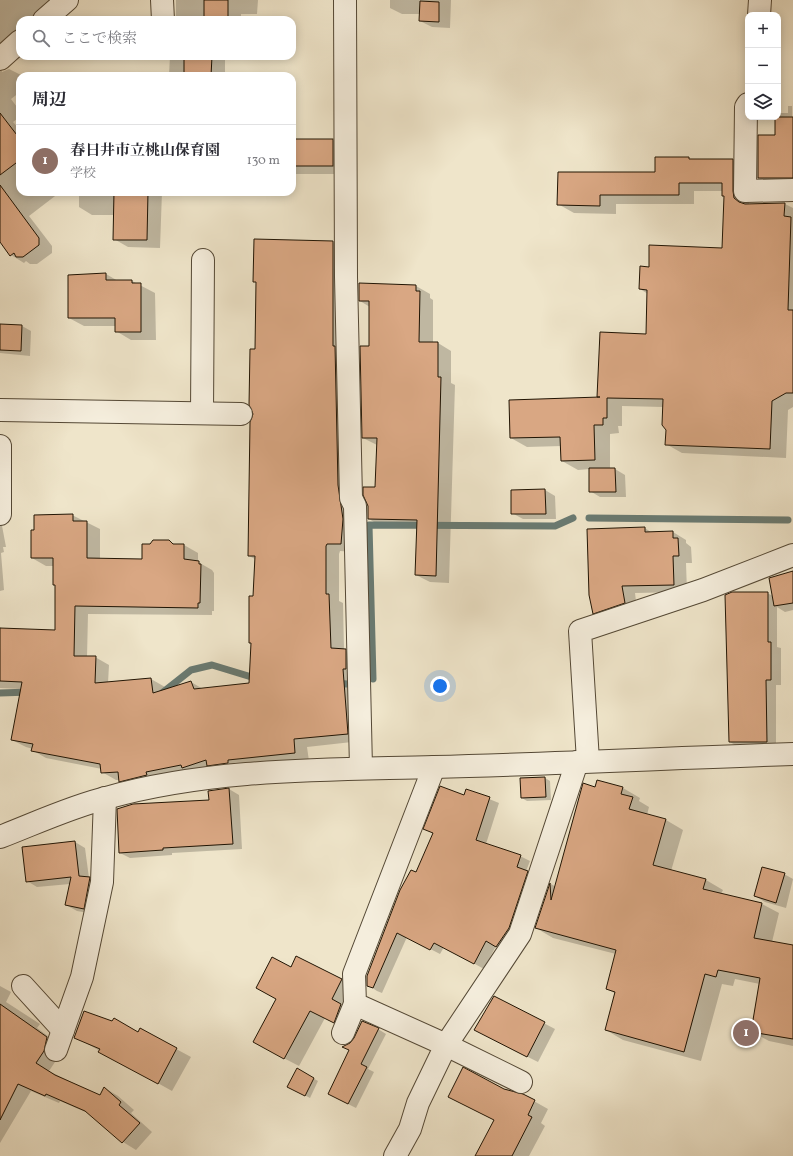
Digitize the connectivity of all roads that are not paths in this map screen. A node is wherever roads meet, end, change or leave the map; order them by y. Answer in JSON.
{"nodes":[{"id":1,"x":67,"y":0,"type":"edge"},
{"id":2,"x":162,"y":0,"type":"edge"},
{"id":3,"x":345,"y":0,"type":"edge"},
{"id":4,"x":760,"y":0,"type":"edge"},
{"id":5,"x":759,"y":12,"type":"edge"},
{"id":6,"x":49,"y":16,"type":"edge"},
{"id":7,"x":163,"y":16,"type":"edge"},
{"id":8,"x":16,"y":45,"type":"edge"},
{"id":9,"x":0,"y":59,"type":"edge"},
{"id":10,"x":746,"y":120,"type":"edge"},
{"id":11,"x":793,"y":190,"type":"edge"},
{"id":12,"x":203,"y":260,"type":"dead end"},
{"id":13,"x":0,"y":410,"type":"edge"},
{"id":14,"x":202,"y":413,"type":"junction"},
{"id":15,"x":241,"y":414,"type":"dead end"},
{"id":16,"x":0,"y":446,"type":"edge"},
{"id":17,"x":0,"y":514,"type":"edge"},
{"id":18,"x":793,"y":555,"type":"edge"},
{"id":19,"x":793,"y":754,"type":"edge"},
{"id":20,"x":582,"y":762,"type":"junction"},
{"id":21,"x":434,"y":767,"type":"junction"},
{"id":22,"x":361,"y":768,"type":"junction"},
{"id":23,"x":105,"y":798,"type":"junction"},
{"id":24,"x":0,"y":837,"type":"edge"},
{"id":25,"x":23,"y":986,"type":"dead end"},
{"id":26,"x":355,"y":1004,"type":"junction"},
{"id":27,"x":343,"y":1032,"type":"dead end"},
{"id":28,"x":446,"y":1045,"type":"junction"},
{"id":29,"x":521,"y":1082,"type":"dead end"},
{"id":30,"x":395,"y":1156,"type":"edge"}],
"edges":[{"from":1,"to":6,"type":"street"},
{"from":2,"to":7,"type":"street"},
{"from":3,"to":22,"type":"street"},
{"from":4,"to":5,"type":"street"},
{"from":8,"to":9,"type":"street"},
{"from":10,"to":11,"type":"street"},
{"from":12,"to":14,"type":"street"},
{"from":13,"to":14,"type":"street"},
{"from":14,"to":15,"type":"street"},
{"from":16,"to":17,"type":"street"},
{"from":18,"to":20,"type":"street"},
{"from":19,"to":20,"type":"street"},
{"from":20,"to":21,"type":"street"},
{"from":20,"to":28,"type":"street"},
{"from":21,"to":22,"type":"street"},
{"from":21,"to":26,"type":"street"},
{"from":22,"to":23,"type":"street"},
{"from":23,"to":24,"type":"street"},
{"from":23,"to":25,"type":"street"},
{"from":26,"to":27,"type":"street"},
{"from":26,"to":28,"type":"street"},
{"from":28,"to":29,"type":"street"},
{"from":28,"to":30,"type":"street"}]}
